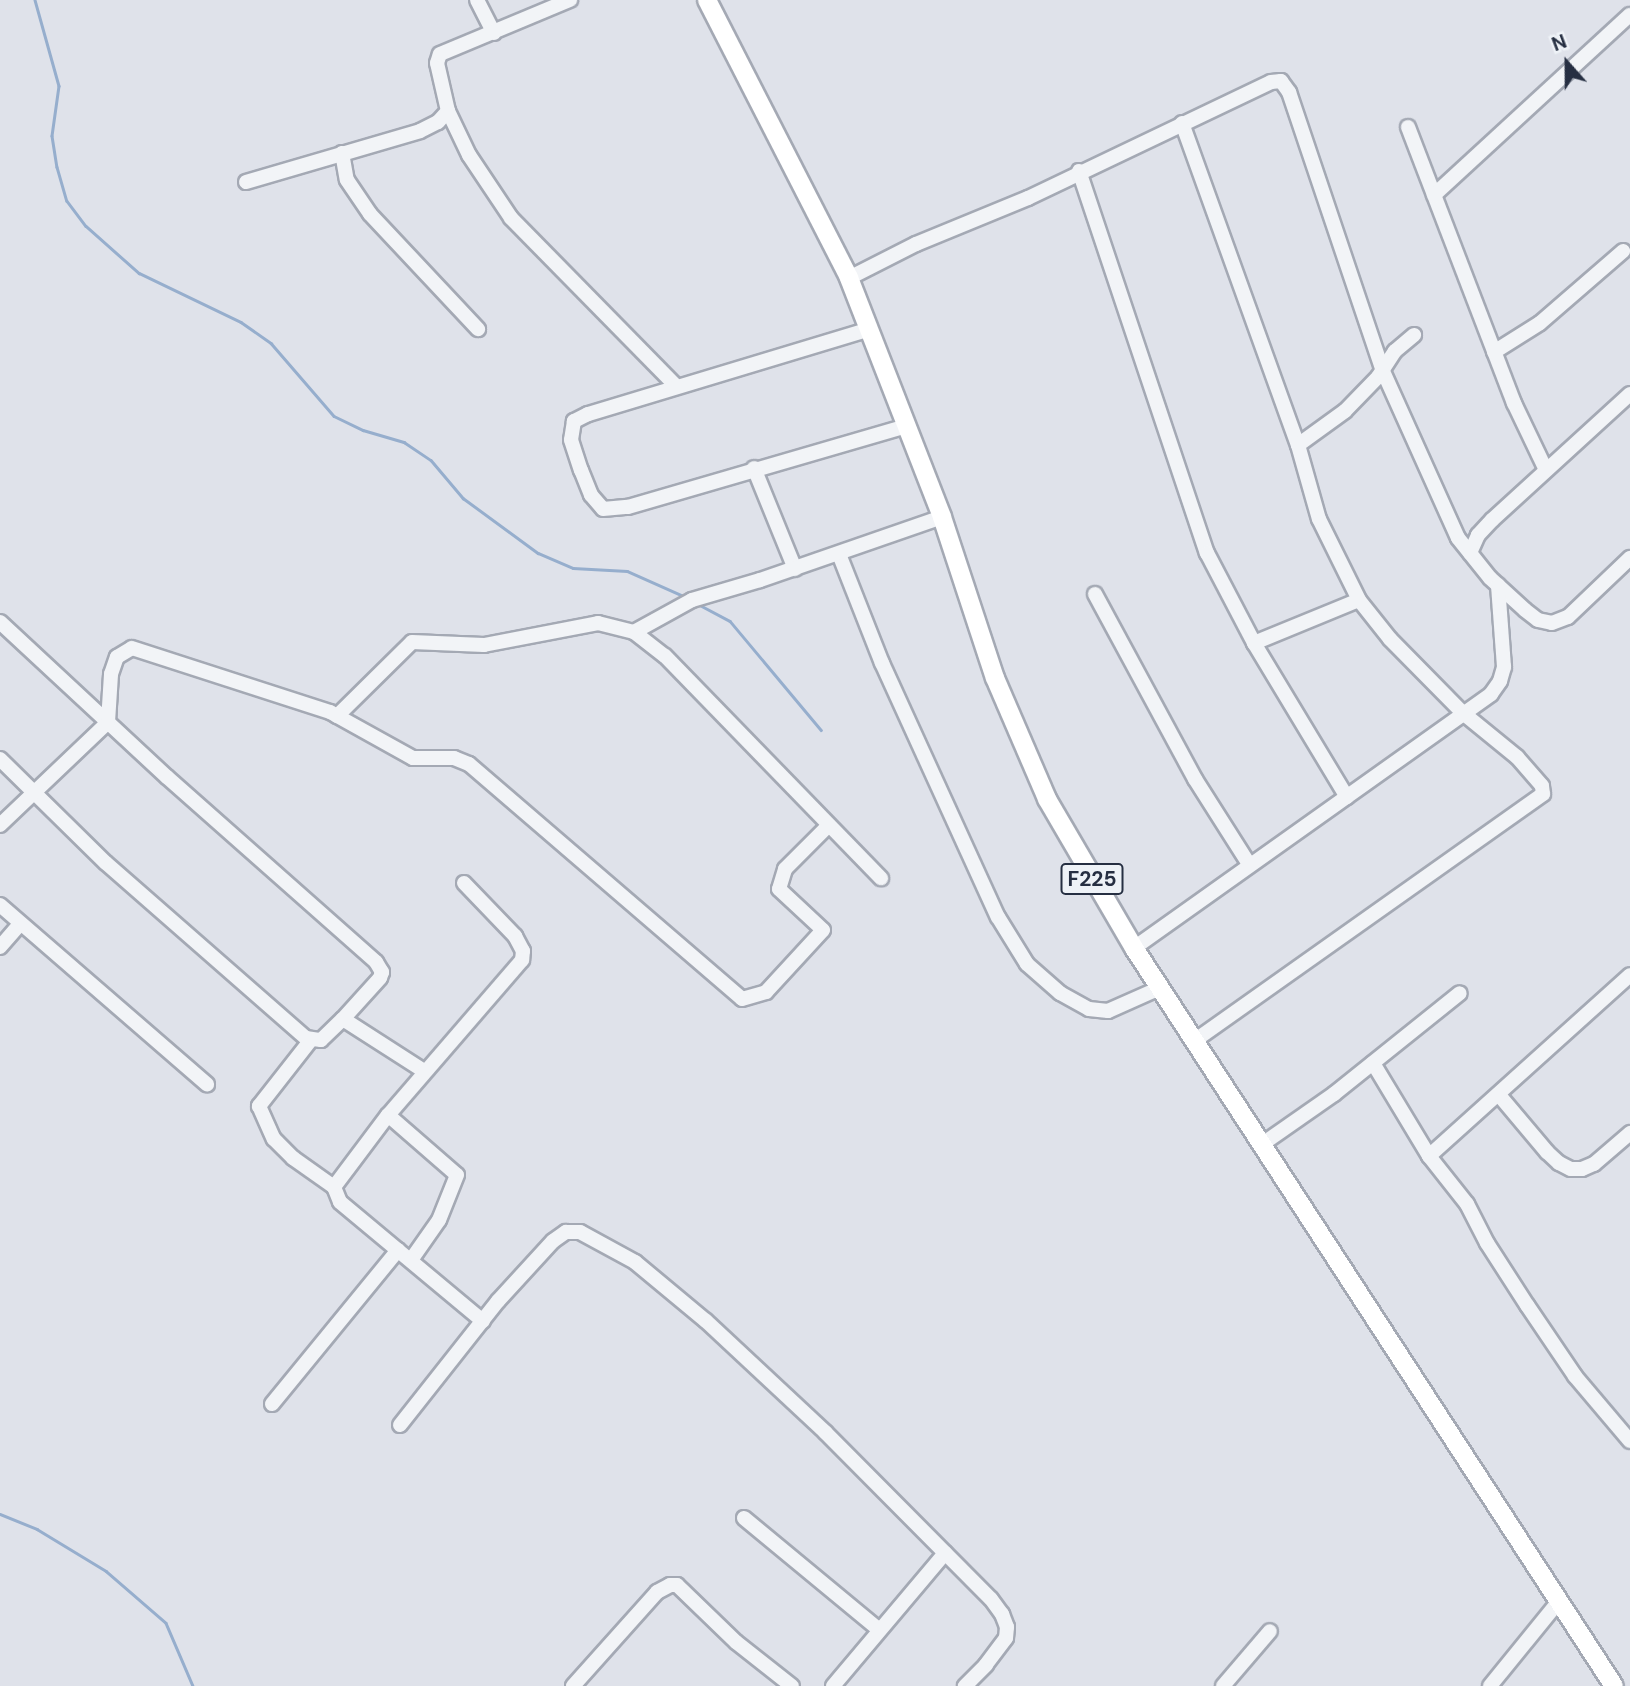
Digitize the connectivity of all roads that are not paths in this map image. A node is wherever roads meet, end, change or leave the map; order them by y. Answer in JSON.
{"nodes":[{"id":1,"x":478,"y":0,"type":"edge"},
{"id":2,"x":570,"y":0,"type":"edge"},
{"id":3,"x":707,"y":0,"type":"edge"},
{"id":4,"x":1630,"y":15,"type":"edge"},
{"id":5,"x":494,"y":33,"type":"junction"},
{"id":6,"x":448,"y":111,"type":"junction"},
{"id":7,"x":1182,"y":124,"type":"junction"},
{"id":8,"x":1408,"y":127,"type":"dead end"},
{"id":9,"x":342,"y":153,"type":"junction"},
{"id":10,"x":1079,"y":171,"type":"junction"},
{"id":11,"x":246,"y":182,"type":"dead end"},
{"id":12,"x":1434,"y":195,"type":"junction"},
{"id":13,"x":1623,"y":251,"type":"dead end"},
{"id":14,"x":849,"y":278,"type":"junction"},
{"id":15,"x":478,"y":329,"type":"dead end"},
{"id":16,"x":870,"y":329,"type":"junction"},
{"id":17,"x":1414,"y":335,"type":"dead end"},
{"id":18,"x":1494,"y":352,"type":"junction"},
{"id":19,"x":1382,"y":369,"type":"junction"},
{"id":20,"x":676,"y":386,"type":"junction"},
{"id":21,"x":1630,"y":394,"type":"edge"},
{"id":22,"x":907,"y":426,"type":"junction"},
{"id":23,"x":1298,"y":445,"type":"junction"},
{"id":24,"x":754,"y":468,"type":"junction"},
{"id":25,"x":1546,"y":470,"type":"junction"},
{"id":26,"x":942,"y":517,"type":"junction"},
{"id":27,"x":1471,"y":553,"type":"junction"},
{"id":28,"x":839,"y":554,"type":"junction"},
{"id":29,"x":1630,"y":558,"type":"edge"},
{"id":30,"x":795,"y":569,"type":"junction"},
{"id":31,"x":1498,"y":585,"type":"junction"},
{"id":32,"x":1095,"y":594,"type":"dead end"},
{"id":33,"x":1359,"y":600,"type":"junction"},
{"id":34,"x":0,"y":622,"type":"edge"},
{"id":35,"x":634,"y":632,"type":"junction"},
{"id":36,"x":1254,"y":643,"type":"junction"},
{"id":37,"x":1462,"y":713,"type":"junction"},
{"id":38,"x":337,"y":716,"type":"junction"},
{"id":39,"x":108,"y":722,"type":"junction"},
{"id":40,"x":0,"y":759,"type":"edge"},
{"id":41,"x":34,"y":793,"type":"junction"},
{"id":42,"x":1347,"y":797,"type":"junction"},
{"id":43,"x":0,"y":825,"type":"edge"},
{"id":44,"x":829,"y":825,"type":"junction"},
{"id":45,"x":1249,"y":864,"type":"junction"},
{"id":46,"x":881,"y":878,"type":"dead end"},
{"id":47,"x":464,"y":883,"type":"dead end"},
{"id":48,"x":0,"y":905,"type":"edge"},
{"id":49,"x":20,"y":925,"type":"junction"},
{"id":50,"x":0,"y":947,"type":"edge"},
{"id":51,"x":1134,"y":948,"type":"junction"},
{"id":52,"x":1630,"y":975,"type":"edge"},
{"id":53,"x":1160,"y":988,"type":"junction"},
{"id":54,"x":1460,"y":993,"type":"dead end"},
{"id":55,"x":343,"y":1019,"type":"junction"},
{"id":56,"x":310,"y":1041,"type":"junction"},
{"id":57,"x":1194,"y":1041,"type":"junction"},
{"id":58,"x":1373,"y":1063,"type":"junction"},
{"id":59,"x":424,"y":1071,"type":"junction"},
{"id":60,"x":207,"y":1084,"type":"dead end"},
{"id":61,"x":1499,"y":1094,"type":"junction"},
{"id":62,"x":388,"y":1115,"type":"junction"},
{"id":63,"x":1630,"y":1133,"type":"edge"},
{"id":64,"x":1261,"y":1145,"type":"junction"},
{"id":65,"x":1429,"y":1156,"type":"junction"},
{"id":66,"x":334,"y":1187,"type":"junction"},
{"id":67,"x":398,"y":1250,"type":"junction"},
{"id":68,"x":411,"y":1260,"type":"junction"},
{"id":69,"x":483,"y":1321,"type":"junction"},
{"id":70,"x":272,"y":1404,"type":"dead end"},
{"id":71,"x":400,"y":1425,"type":"dead end"},
{"id":72,"x":1628,"y":1438,"type":"edge"},
{"id":73,"x":744,"y":1518,"type":"dead end"},
{"id":74,"x":944,"y":1553,"type":"junction"},
{"id":75,"x":1559,"y":1601,"type":"junction"},
{"id":76,"x":878,"y":1629,"type":"junction"},
{"id":77,"x":1270,"y":1630,"type":"dead end"},
{"id":78,"x":573,"y":1686,"type":"edge"},
{"id":79,"x":792,"y":1686,"type":"edge"},
{"id":80,"x":833,"y":1686,"type":"edge"},
{"id":81,"x":965,"y":1686,"type":"edge"},
{"id":82,"x":1223,"y":1686,"type":"edge"},
{"id":83,"x":1490,"y":1686,"type":"edge"},
{"id":84,"x":1614,"y":1686,"type":"edge"}],
"edges":[{"from":1,"to":5,"type":"street"},
{"from":2,"to":5,"type":"street"},
{"from":3,"to":14,"type":"main road","number":"F225"},
{"from":4,"to":12,"type":"street"},
{"from":5,"to":6,"type":"street"},
{"from":6,"to":9,"type":"street"},
{"from":6,"to":20,"type":"street"},
{"from":7,"to":10,"type":"street"},
{"from":7,"to":19,"type":"street"},
{"from":7,"to":23,"type":"street"},
{"from":8,"to":12,"type":"street"},
{"from":9,"to":11,"type":"street"},
{"from":9,"to":15,"type":"street"},
{"from":10,"to":14,"type":"street"},
{"from":10,"to":36,"type":"street"},
{"from":12,"to":18,"type":"street"},
{"from":13,"to":18,"type":"street"},
{"from":14,"to":16,"type":"main road","number":"F225"},
{"from":16,"to":20,"type":"street"},
{"from":16,"to":22,"type":"main road","number":"F225"},
{"from":17,"to":19,"type":"street"},
{"from":18,"to":25,"type":"street"},
{"from":19,"to":23,"type":"street"},
{"from":19,"to":27,"type":"street"},
{"from":20,"to":24,"type":"street"},
{"from":21,"to":25,"type":"street"},
{"from":22,"to":24,"type":"street"},
{"from":22,"to":26,"type":"main road","number":"F225"},
{"from":23,"to":33,"type":"street"},
{"from":24,"to":30,"type":"street"},
{"from":25,"to":27,"type":"street"},
{"from":26,"to":28,"type":"street"},
{"from":26,"to":51,"type":"main road","number":"F225"},
{"from":27,"to":31,"type":"street"},
{"from":28,"to":30,"type":"street"},
{"from":28,"to":53,"type":"street"},
{"from":29,"to":31,"type":"street"},
{"from":30,"to":35,"type":"street"},
{"from":31,"to":37,"type":"street"},
{"from":32,"to":45,"type":"street"},
{"from":33,"to":36,"type":"street"},
{"from":33,"to":37,"type":"street"},
{"from":34,"to":39,"type":"street"},
{"from":35,"to":38,"type":"street"},
{"from":35,"to":44,"type":"street"},
{"from":36,"to":42,"type":"street"},
{"from":37,"to":42,"type":"street"},
{"from":37,"to":57,"type":"street"},
{"from":38,"to":39,"type":"street"},
{"from":38,"to":44,"type":"street"},
{"from":39,"to":41,"type":"street"},
{"from":39,"to":55,"type":"street"},
{"from":40,"to":41,"type":"street"},
{"from":41,"to":43,"type":"street"},
{"from":41,"to":56,"type":"street"},
{"from":42,"to":45,"type":"street"},
{"from":44,"to":46,"type":"street"},
{"from":45,"to":51,"type":"street"},
{"from":47,"to":59,"type":"street"},
{"from":48,"to":49,"type":"street"},
{"from":49,"to":50,"type":"street"},
{"from":49,"to":60,"type":"street"},
{"from":51,"to":53,"type":"main road","number":"F225"},
{"from":52,"to":61,"type":"street"},
{"from":53,"to":57,"type":"main road","number":"F225"},
{"from":54,"to":58,"type":"street"},
{"from":55,"to":56,"type":"street"},
{"from":55,"to":59,"type":"street"},
{"from":56,"to":66,"type":"street"},
{"from":57,"to":64,"type":"main road","number":"F225"},
{"from":58,"to":64,"type":"street"},
{"from":58,"to":65,"type":"street"},
{"from":59,"to":62,"type":"street"},
{"from":61,"to":63,"type":"street"},
{"from":61,"to":65,"type":"street"},
{"from":62,"to":66,"type":"street"},
{"from":62,"to":68,"type":"street"},
{"from":64,"to":75,"type":"main road","number":"F225"},
{"from":65,"to":72,"type":"street"},
{"from":66,"to":67,"type":"street"},
{"from":67,"to":68,"type":"street"},
{"from":67,"to":70,"type":"street"},
{"from":68,"to":69,"type":"street"},
{"from":69,"to":71,"type":"street"},
{"from":69,"to":74,"type":"street"},
{"from":73,"to":76,"type":"street"},
{"from":74,"to":76,"type":"street"},
{"from":74,"to":81,"type":"street"},
{"from":75,"to":83,"type":"street"},
{"from":75,"to":84,"type":"main road","number":"F225"},
{"from":76,"to":80,"type":"street"},
{"from":77,"to":82,"type":"street"},
{"from":78,"to":79,"type":"street"}]}
